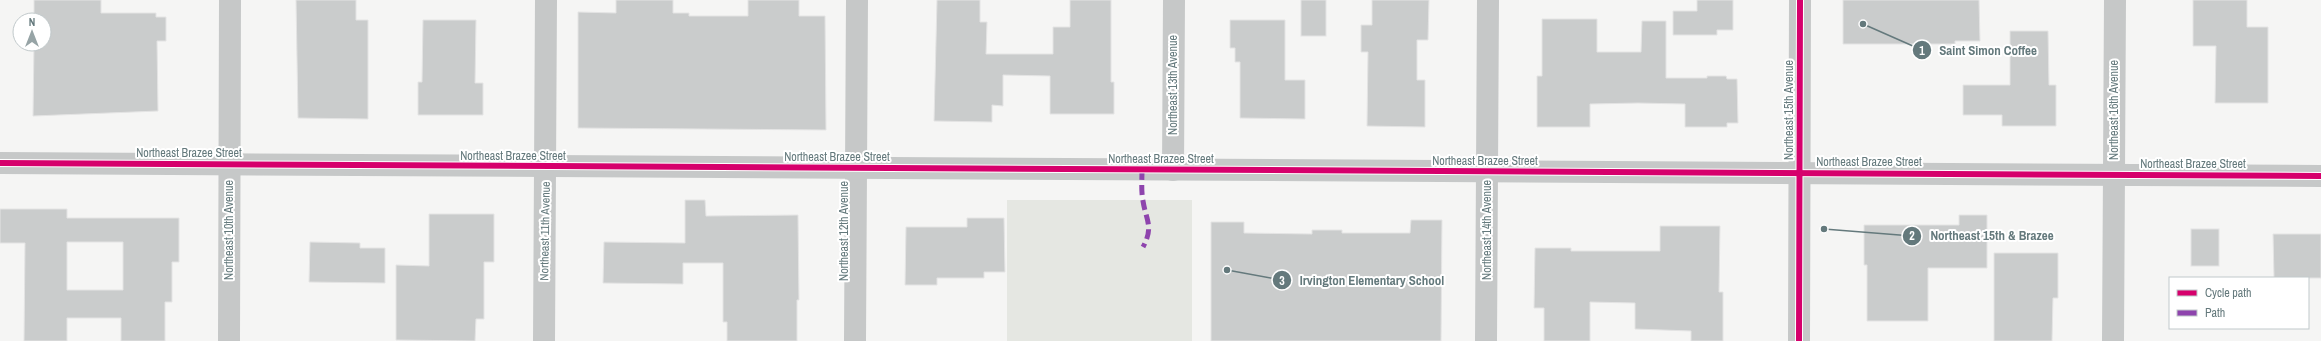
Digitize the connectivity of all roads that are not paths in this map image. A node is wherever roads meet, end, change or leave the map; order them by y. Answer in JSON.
{"nodes":[{"id":1,"x":230,"y":0,"type":"edge"},
{"id":2,"x":546,"y":0,"type":"edge"},
{"id":3,"x":857,"y":0,"type":"edge"},
{"id":4,"x":1174,"y":0,"type":"edge"},
{"id":5,"x":1488,"y":0,"type":"edge"},
{"id":6,"x":1800,"y":0,"type":"edge"},
{"id":7,"x":2115,"y":0,"type":"edge"},
{"id":8,"x":0,"y":163,"type":"edge"},
{"id":9,"x":229,"y":164,"type":"junction"},
{"id":10,"x":546,"y":167,"type":"junction"},
{"id":11,"x":855,"y":168,"type":"junction"},
{"id":12,"x":1173,"y":170,"type":"junction"},
{"id":13,"x":1487,"y":172,"type":"junction"},
{"id":14,"x":1800,"y":173,"type":"junction"},
{"id":15,"x":2114,"y":175,"type":"junction"},
{"id":16,"x":2321,"y":176,"type":"edge"},
{"id":17,"x":229,"y":341,"type":"edge"},
{"id":18,"x":544,"y":341,"type":"edge"},
{"id":19,"x":855,"y":341,"type":"edge"},
{"id":20,"x":1486,"y":341,"type":"edge"},
{"id":21,"x":1799,"y":341,"type":"edge"},
{"id":22,"x":2113,"y":341,"type":"edge"}],
"edges":[{"from":1,"to":9,"type":"street","name":"Northeast 10th Avenue"},
{"from":2,"to":10,"type":"street","name":"Northeast 11th Avenue"},
{"from":3,"to":11,"type":"street","name":"Northeast 12th Avenue"},
{"from":4,"to":12,"type":"street","name":"Northeast 13th Avenue"},
{"from":5,"to":13,"type":"street","name":"Northeast 14th Avenue"},
{"from":6,"to":14,"type":"street","name":"Northeast 15th Avenue"},
{"from":7,"to":15,"type":"street","name":"Northeast 16th Avenue"},
{"from":8,"to":9,"type":"street","name":"Northeast Brazee Street"},
{"from":9,"to":10,"type":"street","name":"Northeast Brazee Street"},
{"from":9,"to":17,"type":"street","name":"Northeast 10th Avenue"},
{"from":10,"to":11,"type":"street","name":"Northeast Brazee Street"},
{"from":10,"to":18,"type":"street","name":"Northeast 11th Avenue"},
{"from":11,"to":12,"type":"street","name":"Northeast Brazee Street"},
{"from":11,"to":19,"type":"street","name":"Northeast 12th Avenue"},
{"from":12,"to":13,"type":"street","name":"Northeast Brazee Street"},
{"from":13,"to":14,"type":"street","name":"Northeast Brazee Street"},
{"from":13,"to":20,"type":"street","name":"Northeast 14th Avenue"},
{"from":14,"to":15,"type":"street","name":"Northeast Brazee Street"},
{"from":14,"to":21,"type":"street","name":"Northeast 15th Avenue"},
{"from":15,"to":16,"type":"street","name":"Northeast Brazee Street"},
{"from":15,"to":22,"type":"street","name":"Northeast 16th Avenue"}]}
